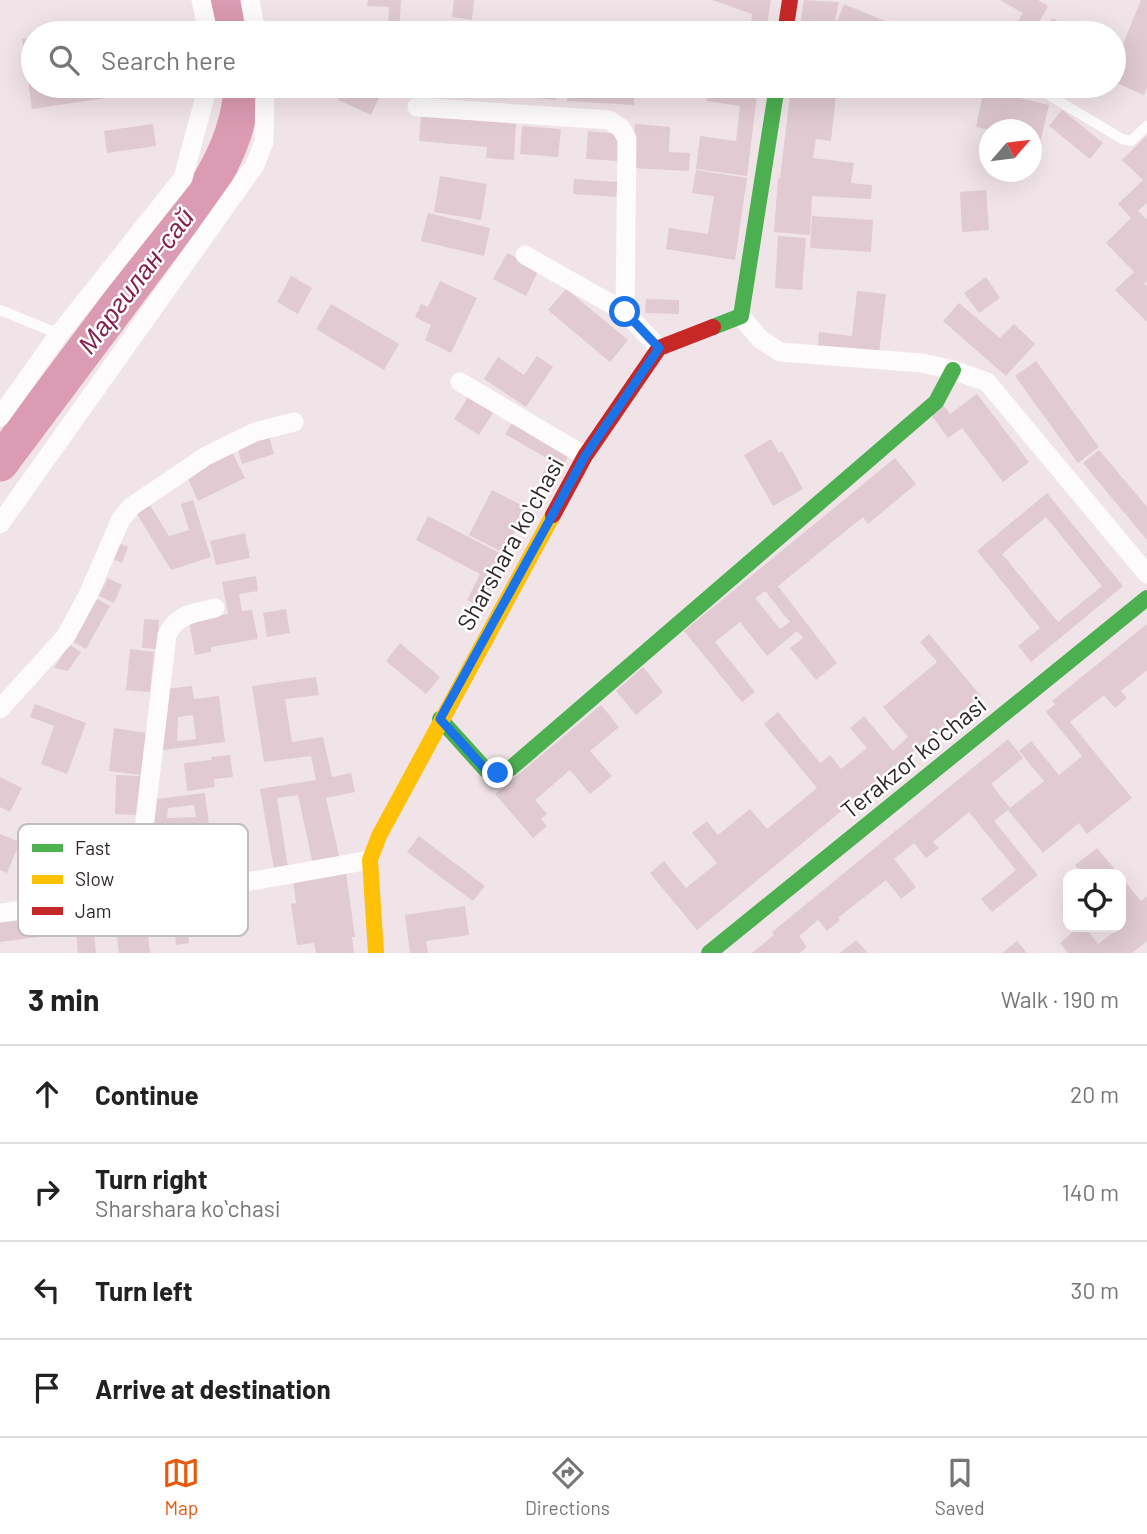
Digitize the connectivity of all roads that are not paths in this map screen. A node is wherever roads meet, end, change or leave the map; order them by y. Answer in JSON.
{"nodes":[{"id":1,"x":201,"y":0,"type":"edge"},
{"id":2,"x":250,"y":0,"type":"edge"},
{"id":3,"x":790,"y":0,"type":"edge"},
{"id":4,"x":205,"y":21,"type":"edge"},
{"id":5,"x":254,"y":21,"type":"edge"},
{"id":6,"x":787,"y":21,"type":"edge"},
{"id":7,"x":205,"y":98,"type":"edge"},
{"id":8,"x":265,"y":98,"type":"edge"},
{"id":9,"x":775,"y":98,"type":"edge"},
{"id":10,"x":1054,"y":98,"type":"edge"},
{"id":11,"x":417,"y":107,"type":"dead end"},
{"id":12,"x":1147,"y":126,"type":"edge"},
{"id":13,"x":525,"y":255,"type":"dead end"},
{"id":14,"x":0,"y":310,"type":"edge"},
{"id":15,"x":625,"y":312,"type":"junction"},
{"id":16,"x":741,"y":316,"type":"junction"},
{"id":17,"x":59,"y":334,"type":"junction"},
{"id":18,"x":659,"y":348,"type":"junction"},
{"id":19,"x":953,"y":370,"type":"junction"},
{"id":20,"x":460,"y":382,"type":"dead end"},
{"id":21,"x":0,"y":417,"type":"edge"},
{"id":22,"x":294,"y":422,"type":"dead end"},
{"id":23,"x":585,"y":456,"type":"junction"},
{"id":24,"x":0,"y":524,"type":"edge"},
{"id":25,"x":1147,"y":574,"type":"edge"},
{"id":26,"x":1147,"y":598,"type":"edge"},
{"id":27,"x":215,"y":608,"type":"dead end"},
{"id":28,"x":0,"y":709,"type":"edge"},
{"id":29,"x":440,"y":719,"type":"junction"},
{"id":30,"x":145,"y":824,"type":"edge"},
{"id":31,"x":370,"y":860,"type":"junction"},
{"id":32,"x":248,"y":881,"type":"edge"},
{"id":33,"x":18,"y":911,"type":"edge"},
{"id":34,"x":0,"y":913,"type":"edge"},
{"id":35,"x":376,"y":953,"type":"edge"},
{"id":36,"x":709,"y":953,"type":"edge"}],
"edges":[{"from":1,"to":4,"type":"street"},
{"from":2,"to":5,"type":"street"},
{"from":3,"to":6,"type":"street"},
{"from":7,"to":17,"type":"street"},
{"from":8,"to":24,"type":"street"},
{"from":9,"to":16,"type":"street"},
{"from":10,"to":12,"type":"lane"},
{"from":11,"to":15,"type":"street"},
{"from":13,"to":15,"type":"street"},
{"from":14,"to":17,"type":"lane"},
{"from":15,"to":18,"type":"street"},
{"from":16,"to":18,"type":"street"},
{"from":16,"to":19,"type":"street"},
{"from":17,"to":21,"type":"street"},
{"from":18,"to":23,"type":"street","name":"Sharshara koʻchasi"},
{"from":19,"to":25,"type":"street"},
{"from":19,"to":29,"type":"street"},
{"from":20,"to":23,"type":"street"},
{"from":22,"to":28,"type":"street"},
{"from":23,"to":29,"type":"street","name":"Sharshara koʻchasi"},
{"from":26,"to":36,"type":"street","name":"Terakzor koʻchasi"},
{"from":27,"to":30,"type":"street"},
{"from":29,"to":31,"type":"street","name":"Sharshara koʻchasi"},
{"from":31,"to":32,"type":"street"},
{"from":31,"to":35,"type":"street","name":"Sharshara koʻchasi"},
{"from":33,"to":34,"type":"street"}]}
